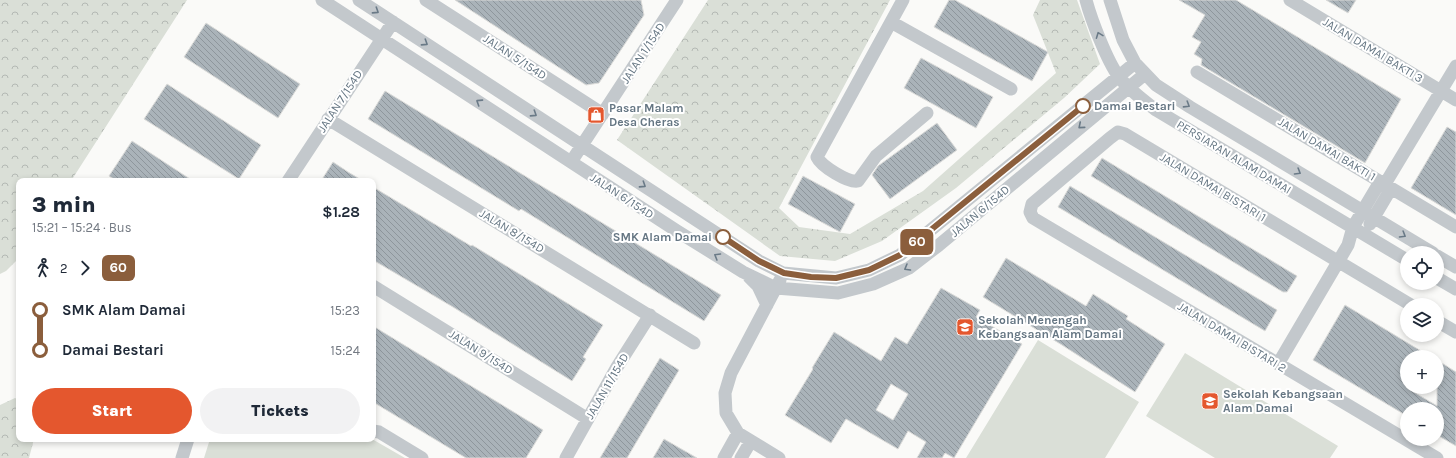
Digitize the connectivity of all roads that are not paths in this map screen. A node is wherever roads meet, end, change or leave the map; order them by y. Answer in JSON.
{"nodes":[{"id":1,"x":322,"y":0,"type":"edge"},
{"id":2,"x":359,"y":0,"type":"edge"},
{"id":3,"x":426,"y":0,"type":"edge"},
{"id":4,"x":676,"y":0,"type":"edge"},
{"id":5,"x":903,"y":0,"type":"edge"},
{"id":6,"x":1086,"y":0,"type":"edge"},
{"id":7,"x":1110,"y":0,"type":"edge"},
{"id":8,"x":1290,"y":0,"type":"edge"},
{"id":9,"x":354,"y":21,"type":"junction"},
{"id":10,"x":392,"y":22,"type":"junction"},
{"id":11,"x":891,"y":22,"type":"junction"},
{"id":12,"x":381,"y":39,"type":"junction"},
{"id":13,"x":401,"y":52,"type":"junction"},
{"id":14,"x":370,"y":56,"type":"junction"},
{"id":15,"x":1135,"y":63,"type":"junction"},
{"id":16,"x":1456,"y":66,"type":"edge"},
{"id":17,"x":1197,"y":72,"type":"dead end"},
{"id":18,"x":1145,"y":74,"type":"junction"},
{"id":19,"x":1114,"y":77,"type":"junction"},
{"id":20,"x":1011,"y":89,"type":"dead end"},
{"id":21,"x":1441,"y":91,"type":"junction"},
{"id":22,"x":1129,"y":92,"type":"junction"},
{"id":23,"x":1456,"y":100,"type":"edge"},
{"id":24,"x":927,"y":113,"type":"dead end"},
{"id":25,"x":603,"y":114,"type":"junction"},
{"id":26,"x":328,"y":119,"type":"junction"},
{"id":27,"x":583,"y":146,"type":"junction"},
{"id":28,"x":571,"y":162,"type":"junction"},
{"id":29,"x":290,"y":178,"type":"edge"},
{"id":30,"x":1385,"y":184,"type":"junction"},
{"id":31,"x":1030,"y":212,"type":"joint"},
{"id":32,"x":1368,"y":214,"type":"junction"},
{"id":33,"x":1456,"y":227,"type":"edge"},
{"id":34,"x":1358,"y":231,"type":"junction"},
{"id":35,"x":1421,"y":246,"type":"edge"},
{"id":36,"x":1400,"y":256,"type":"edge"},
{"id":37,"x":1444,"y":260,"type":"edge"},
{"id":38,"x":1339,"y":261,"type":"junction"},
{"id":39,"x":1456,"y":267,"type":"edge"},
{"id":40,"x":743,"y":272,"type":"junction"},
{"id":41,"x":784,"y":273,"type":"junction"},
{"id":42,"x":1444,"y":282,"type":"edge"},
{"id":43,"x":376,"y":288,"type":"edge"},
{"id":44,"x":776,"y":288,"type":"junction"},
{"id":45,"x":1456,"y":289,"type":"edge"},
{"id":46,"x":796,"y":290,"type":"junction"},
{"id":47,"x":1400,"y":298,"type":"edge"},
{"id":48,"x":767,"y":305,"type":"junction"},
{"id":49,"x":650,"y":315,"type":"junction"},
{"id":50,"x":1444,"y":325,"type":"edge"},
{"id":51,"x":1456,"y":332,"type":"edge"},
{"id":52,"x":694,"y":343,"type":"dead end"},
{"id":53,"x":1278,"y":364,"type":"junction"},
{"id":54,"x":588,"y":419,"type":"junction"},
{"id":55,"x":376,"y":432,"type":"edge"},
{"id":56,"x":738,"y":433,"type":"junction"},
{"id":57,"x":751,"y":441,"type":"junction"},
{"id":58,"x":187,"y":442,"type":"edge"},
{"id":59,"x":182,"y":458,"type":"edge"},
{"id":60,"x":422,"y":458,"type":"edge"},
{"id":61,"x":566,"y":458,"type":"edge"},
{"id":62,"x":724,"y":458,"type":"edge"},
{"id":63,"x":741,"y":458,"type":"edge"},
{"id":64,"x":778,"y":458,"type":"edge"},
{"id":65,"x":1437,"y":458,"type":"edge"}],
"edges":[{"from":1,"to":9,"type":"street","name":"JALAN 6/154D"},
{"from":2,"to":10,"type":"street","name":"JALAN 6/154D","one_way":true},
{"from":3,"to":25,"type":"street","name":"JALAN 5/154D"},
{"from":4,"to":25,"type":"street","name":"JALAN 1/154D"},
{"from":5,"to":11,"type":"street"},
{"from":19,"to":6,"type":"street","name":"PERSIARAN ALAM DAMAI","one_way":true},
{"from":7,"to":15,"type":"street","name":"PERSIARAN ALAM DAMAI"},
{"from":8,"to":21,"type":"street","name":"JALAN DAMAI BAKTI 3"},
{"from":9,"to":12,"type":"street","name":"JALAN 6/154D"},
{"from":9,"to":14,"type":"street"},
{"from":10,"to":12,"type":"street","name":"JALAN 7/154D"},
{"from":10,"to":27,"type":"street","name":"JALAN 6/154D","one_way":true},
{"from":11,"to":20,"type":"street"},
{"from":11,"to":24,"type":"street"},
{"from":12,"to":13,"type":"street","name":"JALAN 6/154D"},
{"from":12,"to":14,"type":"street","name":"JALAN 7/154D"},
{"from":13,"to":14,"type":"street"},
{"from":28,"to":13,"type":"street","name":"JALAN 6/154D","one_way":true},
{"from":14,"to":26,"type":"street","name":"JALAN 7/154D"},
{"from":15,"to":18,"type":"street","name":"PERSIARAN ALAM DAMAI"},
{"from":15,"to":19,"type":"street","name":"JALAN 6/154D"},
{"from":16,"to":21,"type":"street"},
{"from":17,"to":30,"type":"street","name":"JALAN DAMAI BAKTI 1"},
{"from":18,"to":22,"type":"street","name":"JALAN 6/154D"},
{"from":18,"to":32,"type":"street","name":"PERSIARAN ALAM DAMAI","one_way":true},
{"from":19,"to":22,"type":"street","name":"PERSIARAN ALAM DAMAI"},
{"from":19,"to":41,"type":"street","name":"JALAN 6/154D"},
{"from":21,"to":23,"type":"street","name":"JALAN DAMAI BAKTI 3"},
{"from":21,"to":30,"type":"street"},
{"from":22,"to":34,"type":"street","name":"PERSIARAN ALAM DAMAI"},
{"from":22,"to":46,"type":"street","name":"JALAN 6/154D","one_way":true},
{"from":25,"to":27,"type":"street","name":"JALAN 1/154D"},
{"from":26,"to":29,"type":"street","name":"JALAN 7/154D"},
{"from":26,"to":49,"type":"street","name":"JALAN 8/154D"},
{"from":27,"to":28,"type":"street","name":"JALAN 1/154D"},
{"from":27,"to":41,"type":"street","name":"JALAN 6/154D","one_way":true},
{"from":40,"to":28,"type":"street","name":"JALAN 6/154D","one_way":true},
{"from":30,"to":32,"type":"street"},
{"from":30,"to":33,"type":"street","name":"JALAN DAMAI BAKTI 1"},
{"from":31,"to":38,"type":"street","name":"JALAN DAMAI BISTARI 1"},
{"from":31,"to":53,"type":"street","name":"JALAN DAMAI BISTARI 2"},
{"from":32,"to":34,"type":"street"},
{"from":32,"to":35,"type":"street","name":"PERSIARAN ALAM DAMAI","one_way":true},
{"from":34,"to":36,"type":"street","name":"PERSIARAN ALAM DAMAI"},
{"from":34,"to":38,"type":"street"},
{"from":37,"to":39,"type":"street"},
{"from":38,"to":47,"type":"street","name":"JALAN DAMAI BISTARI 1"},
{"from":38,"to":53,"type":"street"},
{"from":40,"to":44,"type":"street","name":"JALAN 6/154D"},
{"from":40,"to":48,"type":"street"},
{"from":41,"to":44,"type":"street"},
{"from":42,"to":45,"type":"street"},
{"from":43,"to":54,"type":"street","name":"JALAN 9/154D"},
{"from":44,"to":46,"type":"street","name":"JALAN 6/154D"},
{"from":44,"to":48,"type":"street"},
{"from":46,"to":48,"type":"street"},
{"from":48,"to":56,"type":"street"},
{"from":49,"to":52,"type":"street","name":"JALAN 8/154D"},
{"from":49,"to":54,"type":"street","name":"JALAN 11/154D"},
{"from":50,"to":51,"type":"street"},
{"from":53,"to":65,"type":"street","name":"JALAN DAMAI BISTARI 2"},
{"from":54,"to":61,"type":"street","name":"JALAN 11/154D"},
{"from":55,"to":60,"type":"street"},
{"from":56,"to":57,"type":"street"},
{"from":56,"to":62,"type":"street"},
{"from":57,"to":63,"type":"street"},
{"from":57,"to":64,"type":"street"},
{"from":58,"to":59,"type":"street"}]}
